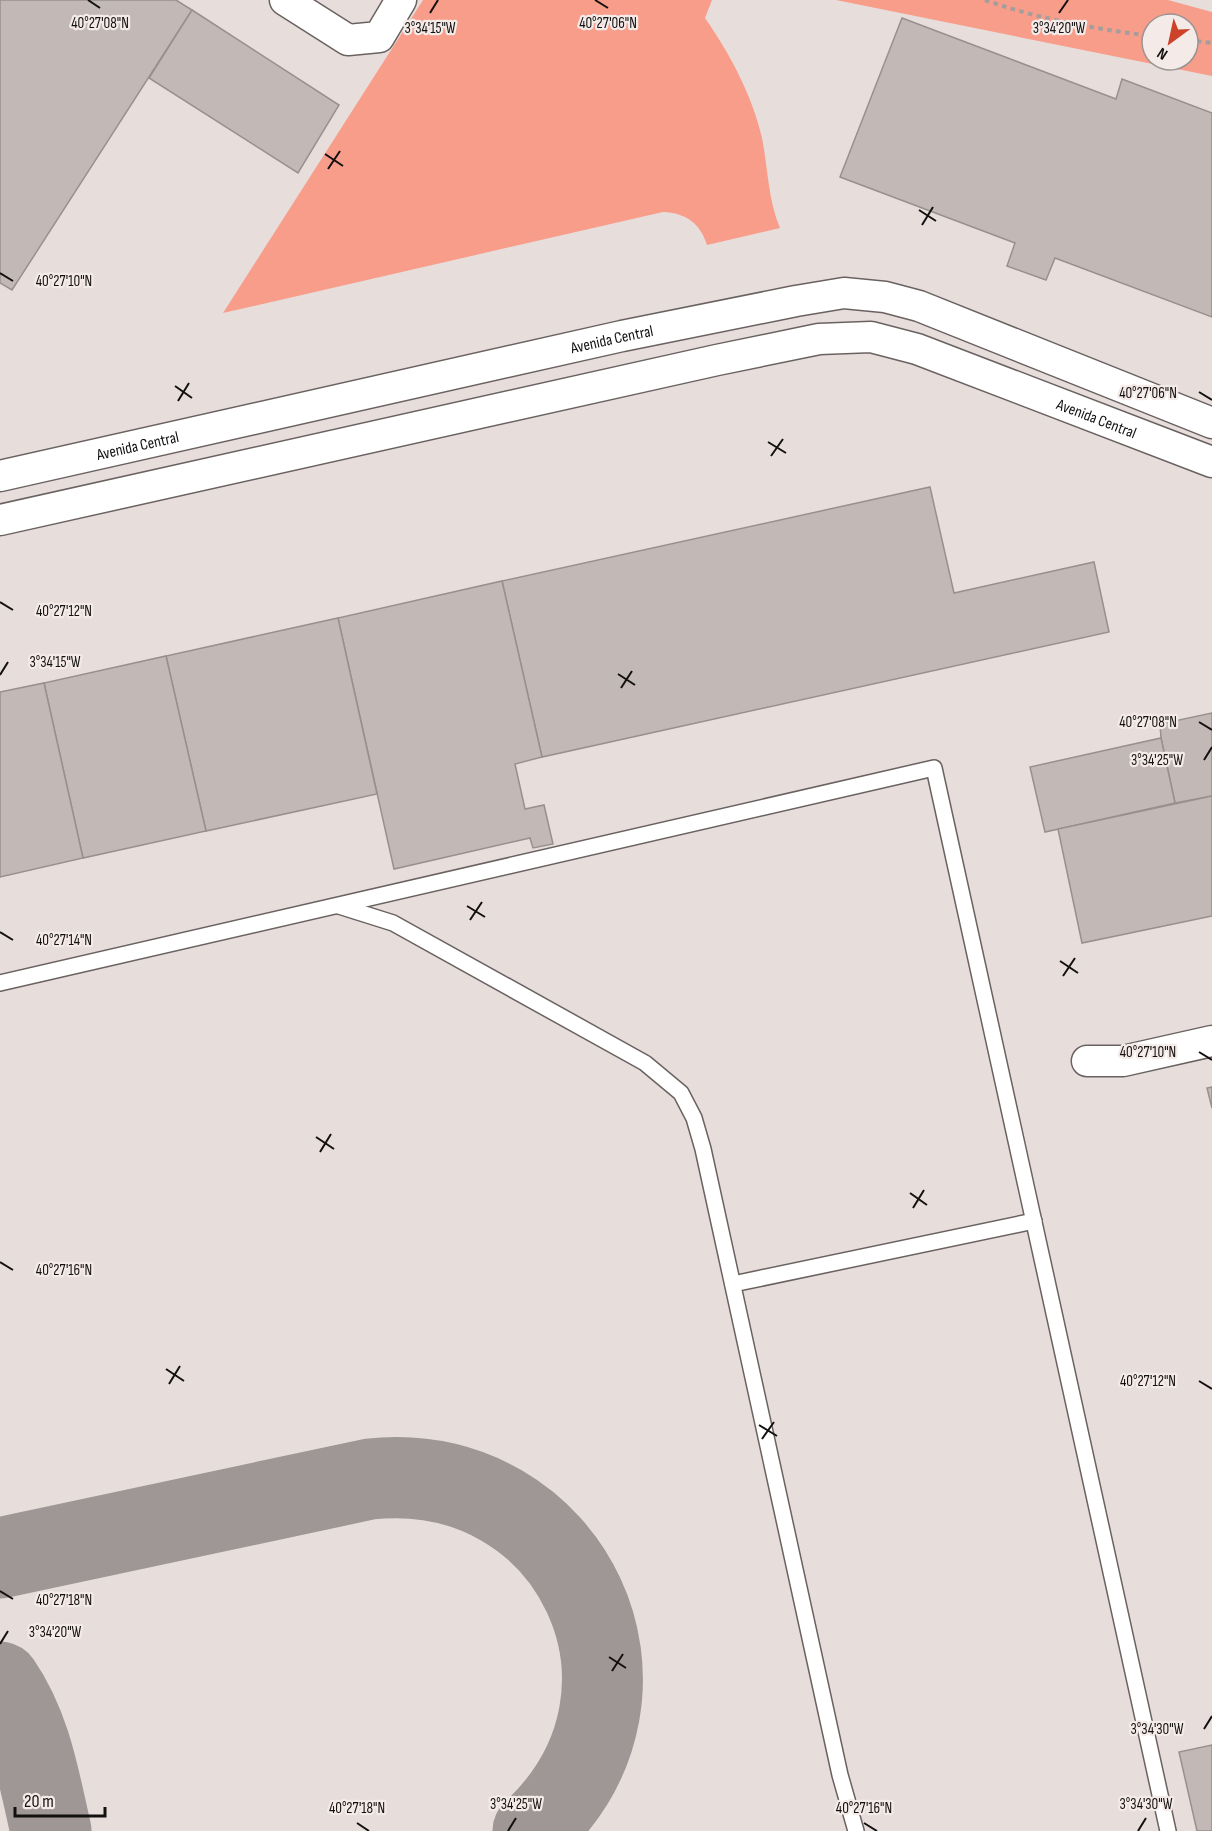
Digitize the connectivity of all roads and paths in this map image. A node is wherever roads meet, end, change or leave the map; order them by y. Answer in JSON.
{"nodes":[{"id":1,"x":285,"y":0,"type":"edge"},
{"id":2,"x":401,"y":0,"type":"edge"},
{"id":3,"x":985,"y":0,"type":"edge"},
{"id":4,"x":1140,"y":35,"type":"edge"},
{"id":5,"x":1212,"y":423,"type":"edge"},
{"id":6,"x":1212,"y":462,"type":"edge"},
{"id":7,"x":0,"y":476,"type":"edge"},
{"id":8,"x":0,"y":520,"type":"edge"},
{"id":9,"x":336,"y":906,"type":"junction"},
{"id":10,"x":0,"y":983,"type":"edge"},
{"id":11,"x":1212,"y":1041,"type":"edge"},
{"id":12,"x":1087,"y":1061,"type":"dead end"},
{"id":13,"x":1034,"y":1221,"type":"junction"},
{"id":14,"x":733,"y":1284,"type":"junction"},
{"id":15,"x":856,"y":1831,"type":"edge"},
{"id":16,"x":1168,"y":1831,"type":"edge"}],
"edges":[{"from":1,"to":2,"type":"street"},
{"from":3,"to":4,"type":"path"},
{"from":5,"to":7,"type":"street","name":"Avenida Central"},
{"from":6,"to":8,"type":"street","name":"Avenida Central"},
{"from":9,"to":10,"type":"lane"},
{"from":9,"to":13,"type":"lane"},
{"from":9,"to":14,"type":"lane"},
{"from":11,"to":12,"type":"street"},
{"from":13,"to":14,"type":"lane"},
{"from":13,"to":16,"type":"lane"},
{"from":14,"to":15,"type":"lane"}]}
